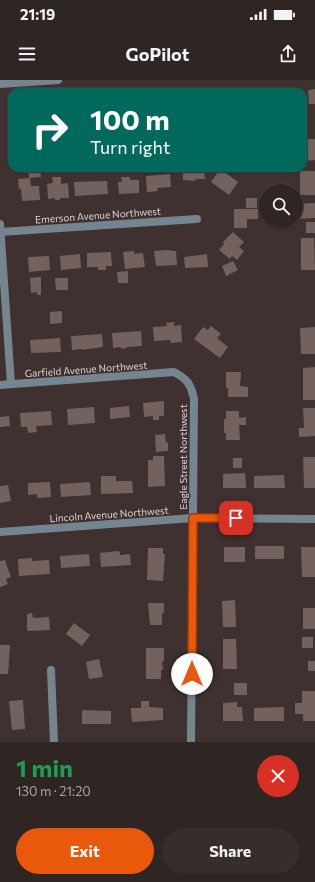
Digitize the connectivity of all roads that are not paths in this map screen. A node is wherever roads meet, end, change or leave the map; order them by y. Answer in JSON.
{"nodes":[{"id":1,"x":58,"y":80,"type":"edge"},
{"id":2,"x":0,"y":84,"type":"edge"},
{"id":3,"x":197,"y":219,"type":"dead end"},
{"id":4,"x":0,"y":224,"type":"edge"},
{"id":5,"x":0,"y":232,"type":"edge"},
{"id":6,"x":174,"y":372,"type":"joint"},
{"id":7,"x":11,"y":384,"type":"junction"},
{"id":8,"x":0,"y":385,"type":"edge"},
{"id":9,"x":193,"y":518,"type":"junction"},
{"id":10,"x":315,"y":519,"type":"edge"},
{"id":11,"x":0,"y":532,"type":"edge"},
{"id":12,"x":51,"y":670,"type":"dead end"},
{"id":13,"x":54,"y":742,"type":"edge"},
{"id":14,"x":191,"y":742,"type":"edge"}],
"edges":[{"from":1,"to":2,"type":"street"},
{"from":3,"to":5,"type":"street","name":"Emerson Avenue Northwest"},
{"from":4,"to":5,"type":"street"},
{"from":5,"to":7,"type":"street"},
{"from":6,"to":7,"type":"street","name":"Garfield Avenue Northwest"},
{"from":6,"to":9,"type":"street","name":"Eagle Street Northwest"},
{"from":7,"to":8,"type":"street","name":"Garfield Avenue Northwest"},
{"from":9,"to":10,"type":"street","name":"Lincoln Avenue Northwest"},
{"from":9,"to":11,"type":"street","name":"Lincoln Avenue Northwest"},
{"from":9,"to":14,"type":"street","name":"Eagle Street Northwest"},
{"from":12,"to":13,"type":"street"}]}
